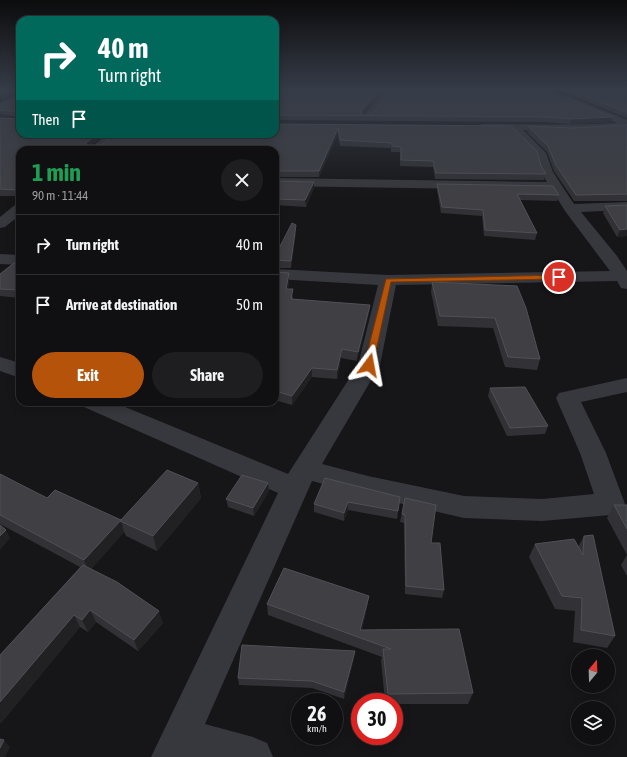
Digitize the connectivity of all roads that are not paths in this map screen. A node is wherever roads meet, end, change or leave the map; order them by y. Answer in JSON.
{"nodes":[{"id":1,"x":627,"y":125,"type":"edge"},
{"id":2,"x":474,"y":127,"type":"edge"},
{"id":3,"x":514,"y":127,"type":"junction"},
{"id":4,"x":109,"y":138,"type":"edge"},
{"id":5,"x":99,"y":146,"type":"edge"},
{"id":6,"x":279,"y":182,"type":"edge"},
{"id":7,"x":556,"y":186,"type":"junction"},
{"id":8,"x":627,"y":206,"type":"edge"},
{"id":9,"x":570,"y":208,"type":"junction"},
{"id":10,"x":16,"y":211,"type":"edge"},
{"id":11,"x":0,"y":224,"type":"edge"},
{"id":12,"x":619,"y":258,"type":"edge"},
{"id":13,"x":0,"y":259,"type":"edge"},
{"id":14,"x":16,"y":260,"type":"edge"},
{"id":15,"x":279,"y":274,"type":"edge"},
{"id":16,"x":388,"y":280,"type":"junction"},
{"id":17,"x":625,"y":280,"type":"edge"},
{"id":18,"x":0,"y":363,"type":"edge"},
{"id":19,"x":16,"y":369,"type":"edge"},
{"id":20,"x":627,"y":385,"type":"edge"},
{"id":21,"x":103,"y":406,"type":"edge"},
{"id":22,"x":299,"y":478,"type":"junction"},
{"id":23,"x":176,"y":747,"type":"edge"},
{"id":24,"x":253,"y":757,"type":"edge"}],
"edges":[{"from":1,"to":3,"type":"street"},
{"from":2,"to":3,"type":"street"},
{"from":3,"to":7,"type":"street"},
{"from":4,"to":5,"type":"street"},
{"from":6,"to":7,"type":"street"},
{"from":7,"to":9,"type":"street"},
{"from":8,"to":9,"type":"street"},
{"from":9,"to":12,"type":"street"},
{"from":10,"to":11,"type":"street"},
{"from":12,"to":17,"type":"street"},
{"from":13,"to":14,"type":"street"},
{"from":15,"to":16,"type":"street"},
{"from":16,"to":17,"type":"street"},
{"from":16,"to":22,"type":"street"},
{"from":18,"to":19,"type":"street"},
{"from":20,"to":22,"type":"street"},
{"from":21,"to":22,"type":"street"},
{"from":22,"to":23,"type":"street"},
{"from":23,"to":24,"type":"street"}]}
